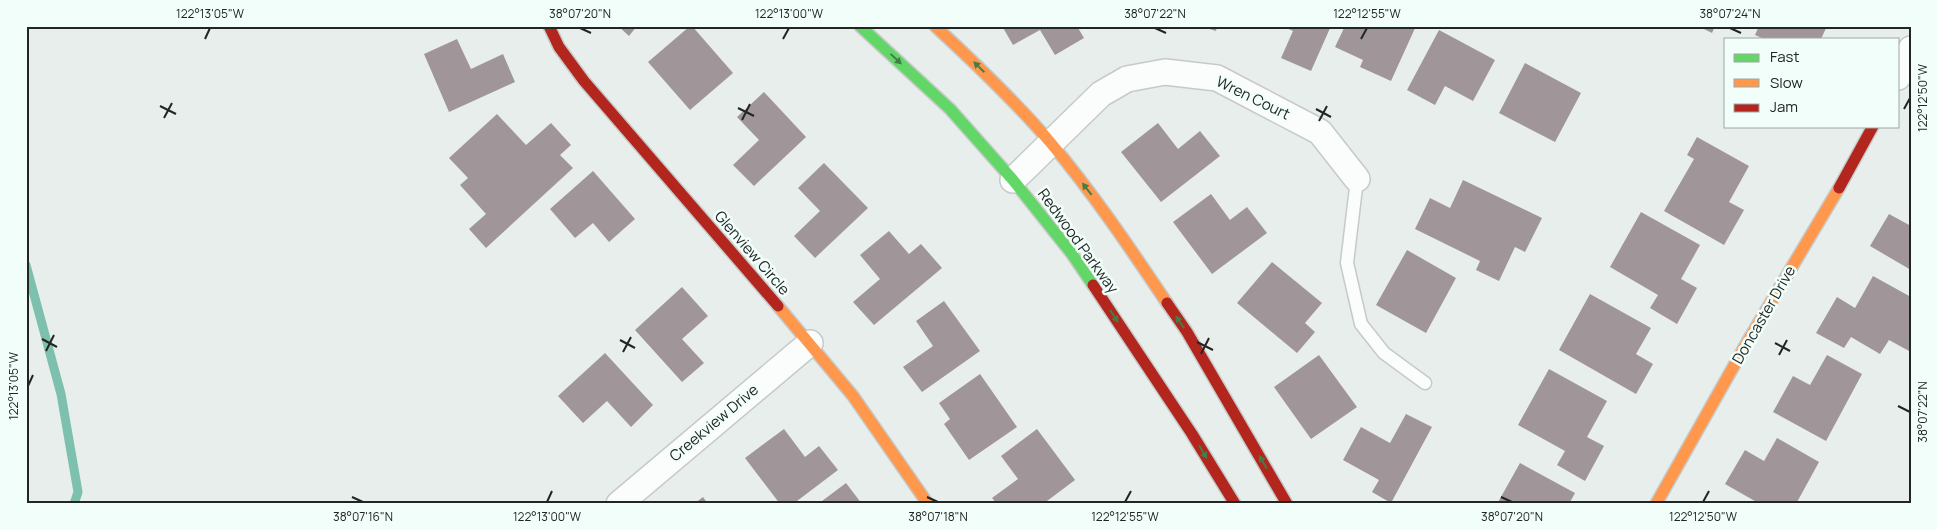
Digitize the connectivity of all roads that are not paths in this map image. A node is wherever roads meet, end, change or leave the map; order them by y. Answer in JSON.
{"nodes":[{"id":1,"x":549,"y":26,"type":"edge"},
{"id":2,"x":860,"y":26,"type":"edge"},
{"id":3,"x":942,"y":29,"type":"edge"},
{"id":4,"x":1911,"y":49,"type":"edge"},
{"id":5,"x":1900,"y":72,"type":"edge"},
{"id":6,"x":1871,"y":128,"type":"edge"},
{"id":7,"x":1050,"y":142,"type":"junction"},
{"id":8,"x":1357,"y":179,"type":"joint"},
{"id":9,"x":1013,"y":180,"type":"junction"},
{"id":10,"x":810,"y":343,"type":"junction"},
{"id":11,"x":1425,"y":383,"type":"dead end"},
{"id":12,"x":618,"y":504,"type":"edge"},
{"id":13,"x":928,"y":504,"type":"edge"},
{"id":14,"x":1235,"y":504,"type":"edge"},
{"id":15,"x":1287,"y":504,"type":"edge"},
{"id":16,"x":1656,"y":504,"type":"edge"}],
"edges":[{"from":1,"to":10,"type":"main road","name":"Glenview Circle"},
{"from":2,"to":9,"type":"main road","name":"Redwood Parkway","one_way":true},
{"from":7,"to":3,"type":"main road","one_way":true},
{"from":4,"to":5,"type":"street"},
{"from":6,"to":16,"type":"main road","name":"Doncaster Drive"},
{"from":7,"to":8,"type":"street","name":"Wren Court"},
{"from":7,"to":9,"type":"street","name":"Wren Court"},
{"from":15,"to":7,"type":"main road","one_way":true},
{"from":8,"to":11,"type":"lane"},
{"from":9,"to":14,"type":"main road","name":"Redwood Parkway","one_way":true},
{"from":10,"to":12,"type":"street","name":"Creekview Drive"},
{"from":10,"to":13,"type":"main road","name":"Glenview Circle"}]}
